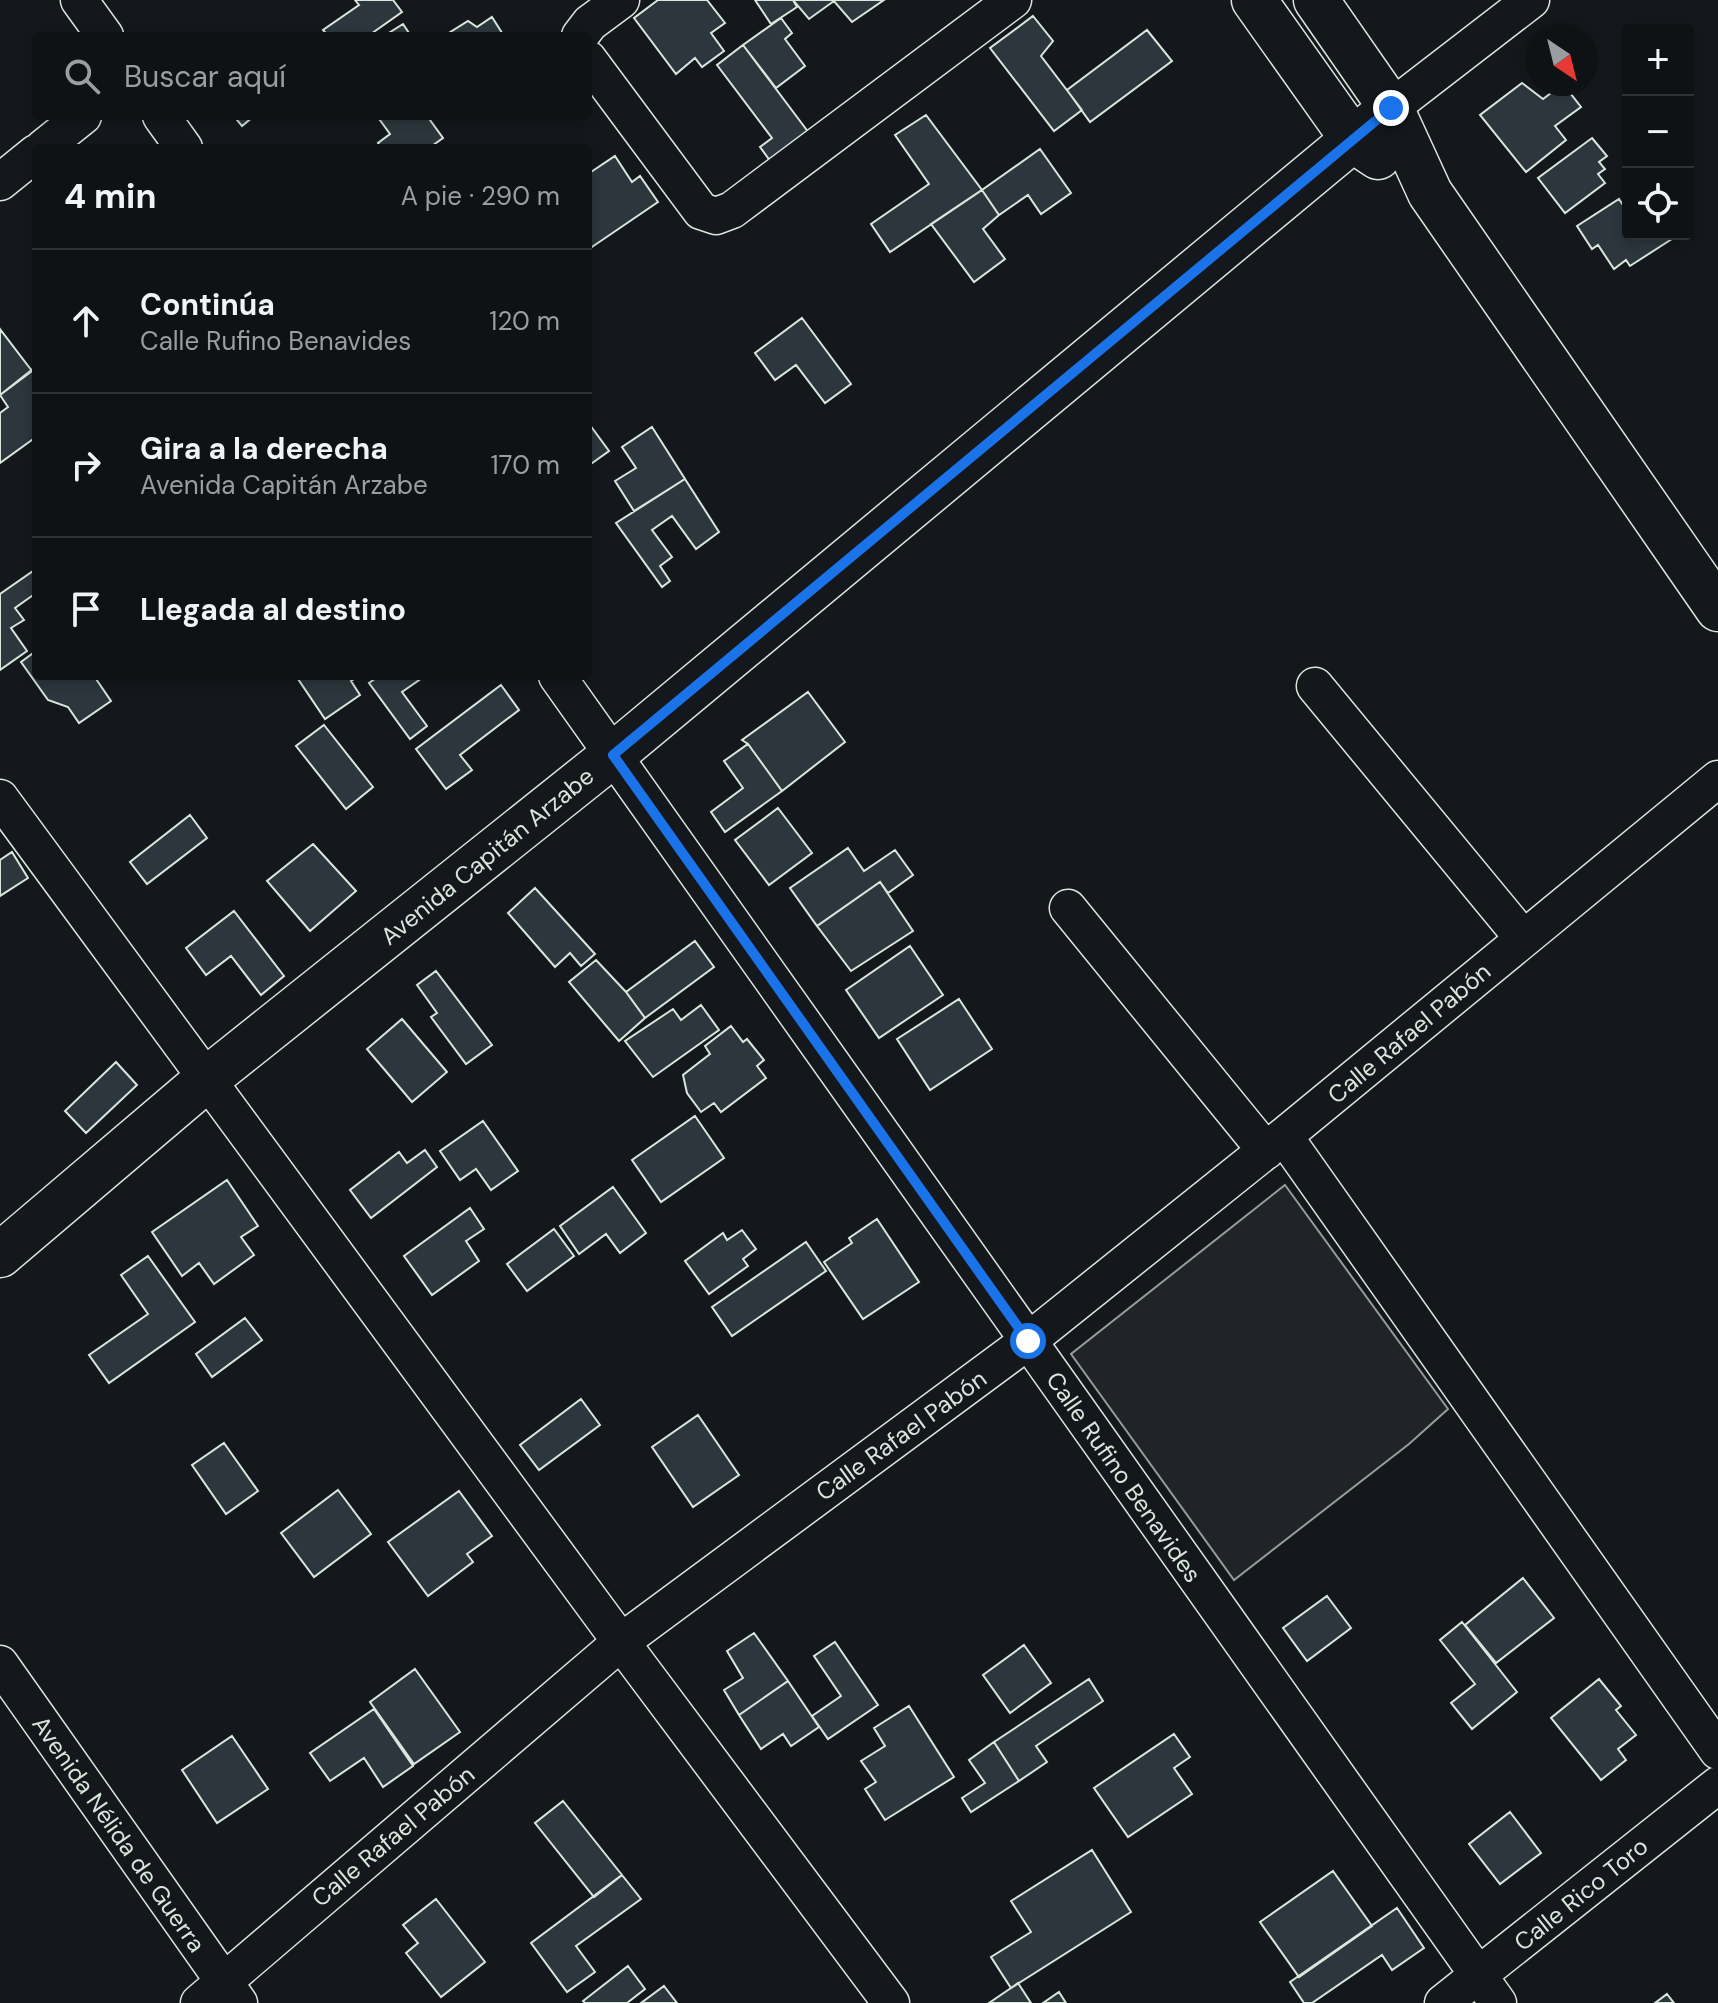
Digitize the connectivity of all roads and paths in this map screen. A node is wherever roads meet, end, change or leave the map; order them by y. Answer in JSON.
{"nodes":[{"id":1,"x":79,"y":0,"type":"edge"},
{"id":2,"x":621,"y":0,"type":"edge"},
{"id":3,"x":1013,"y":0,"type":"edge"},
{"id":4,"x":1254,"y":0,"type":"edge"},
{"id":5,"x":1316,"y":0,"type":"edge"},
{"id":6,"x":1531,"y":0,"type":"edge"},
{"id":7,"x":102,"y":32,"type":"edge"},
{"id":8,"x":583,"y":32,"type":"edge"},
{"id":9,"x":592,"y":64,"type":"edge"},
{"id":10,"x":1391,"y":108,"type":"junction"},
{"id":11,"x":78,"y":120,"type":"edge"},
{"id":12,"x":164,"y":120,"type":"edge"},
{"id":13,"x":1354,"y":141,"type":"junction"},
{"id":14,"x":48,"y":144,"type":"edge"},
{"id":15,"x":181,"y":144,"type":"edge"},
{"id":16,"x":32,"y":156,"type":"edge"},
{"id":17,"x":0,"y":182,"type":"edge"},
{"id":18,"x":1430,"y":193,"type":"junction"},
{"id":19,"x":1718,"y":609,"type":"edge"},
{"id":20,"x":560,"y":680,"type":"edge"},
{"id":21,"x":1315,"y":686,"type":"dead end"},
{"id":22,"x":613,"y":755,"type":"junction"},
{"id":23,"x":1718,"y":779,"type":"edge"},
{"id":24,"x":0,"y":798,"type":"edge"},
{"id":25,"x":1068,"y":908,"type":"dead end"},
{"id":26,"x":1523,"y":938,"type":"junction"},
{"id":27,"x":207,"y":1079,"type":"junction"},
{"id":28,"x":1275,"y":1144,"type":"junction"},
{"id":29,"x":0,"y":1255,"type":"edge"},
{"id":30,"x":1028,"y":1341,"type":"junction"},
{"id":31,"x":621,"y":1642,"type":"junction"},
{"id":32,"x":0,"y":1664,"type":"edge"},
{"id":33,"x":1718,"y":1751,"type":"edge"},
{"id":34,"x":1718,"y":1785,"type":"edge"},
{"id":35,"x":1488,"y":1989,"type":"edge"},
{"id":36,"x":220,"y":1996,"type":"edge"},
{"id":37,"x":891,"y":2003,"type":"edge"},
{"id":38,"x":1443,"y":2003,"type":"edge"}],
"edges":[{"from":1,"to":7,"type":"street"},
{"from":2,"to":8,"type":"street"},
{"from":3,"to":9,"type":"street"},
{"from":4,"to":13,"type":"main road"},
{"from":5,"to":10,"type":"main road"},
{"from":6,"to":10,"type":"street","name":"Avenida Capitán Arzabe"},
{"from":10,"to":13,"type":"main road","name":"Avenida Capitán Arzabe"},
{"from":10,"to":18,"type":"main road"},
{"from":11,"to":14,"type":"street"},
{"from":12,"to":15,"type":"street"},
{"from":13,"to":18,"type":"main road"},
{"from":13,"to":22,"type":"main road","name":"Avenida Capitán Arzabe"},
{"from":16,"to":17,"type":"street"},
{"from":18,"to":19,"type":"main road"},
{"from":20,"to":22,"type":"street","name":"Calle Rufino Benavides"},
{"from":21,"to":26,"type":"street"},
{"from":22,"to":27,"type":"main road","name":"Avenida Capitán Arzabe"},
{"from":22,"to":30,"type":"street","name":"Calle Rufino Benavides"},
{"from":23,"to":26,"type":"street","name":"Calle Rafael Pabón"},
{"from":24,"to":27,"type":"street"},
{"from":25,"to":28,"type":"street"},
{"from":26,"to":28,"type":"street","name":"Calle Rafael Pabón"},
{"from":27,"to":29,"type":"main road","name":"Avenida Capitán Arzabe"},
{"from":27,"to":31,"type":"street"},
{"from":28,"to":30,"type":"street","name":"Calle Rafael Pabón"},
{"from":28,"to":33,"type":"street"},
{"from":30,"to":31,"type":"street","name":"Calle Rafael Pabón"},
{"from":30,"to":35,"type":"street","name":"Calle Rufino Benavides"},
{"from":31,"to":36,"type":"street","name":"Calle Rafael Pabón"},
{"from":31,"to":37,"type":"street"},
{"from":32,"to":36,"type":"street","name":"Avenida Nélida de Guerra"},
{"from":34,"to":35,"type":"street","name":"Calle Rico Toro"},
{"from":35,"to":38,"type":"street","name":"Calle Rico Toro"}]}
